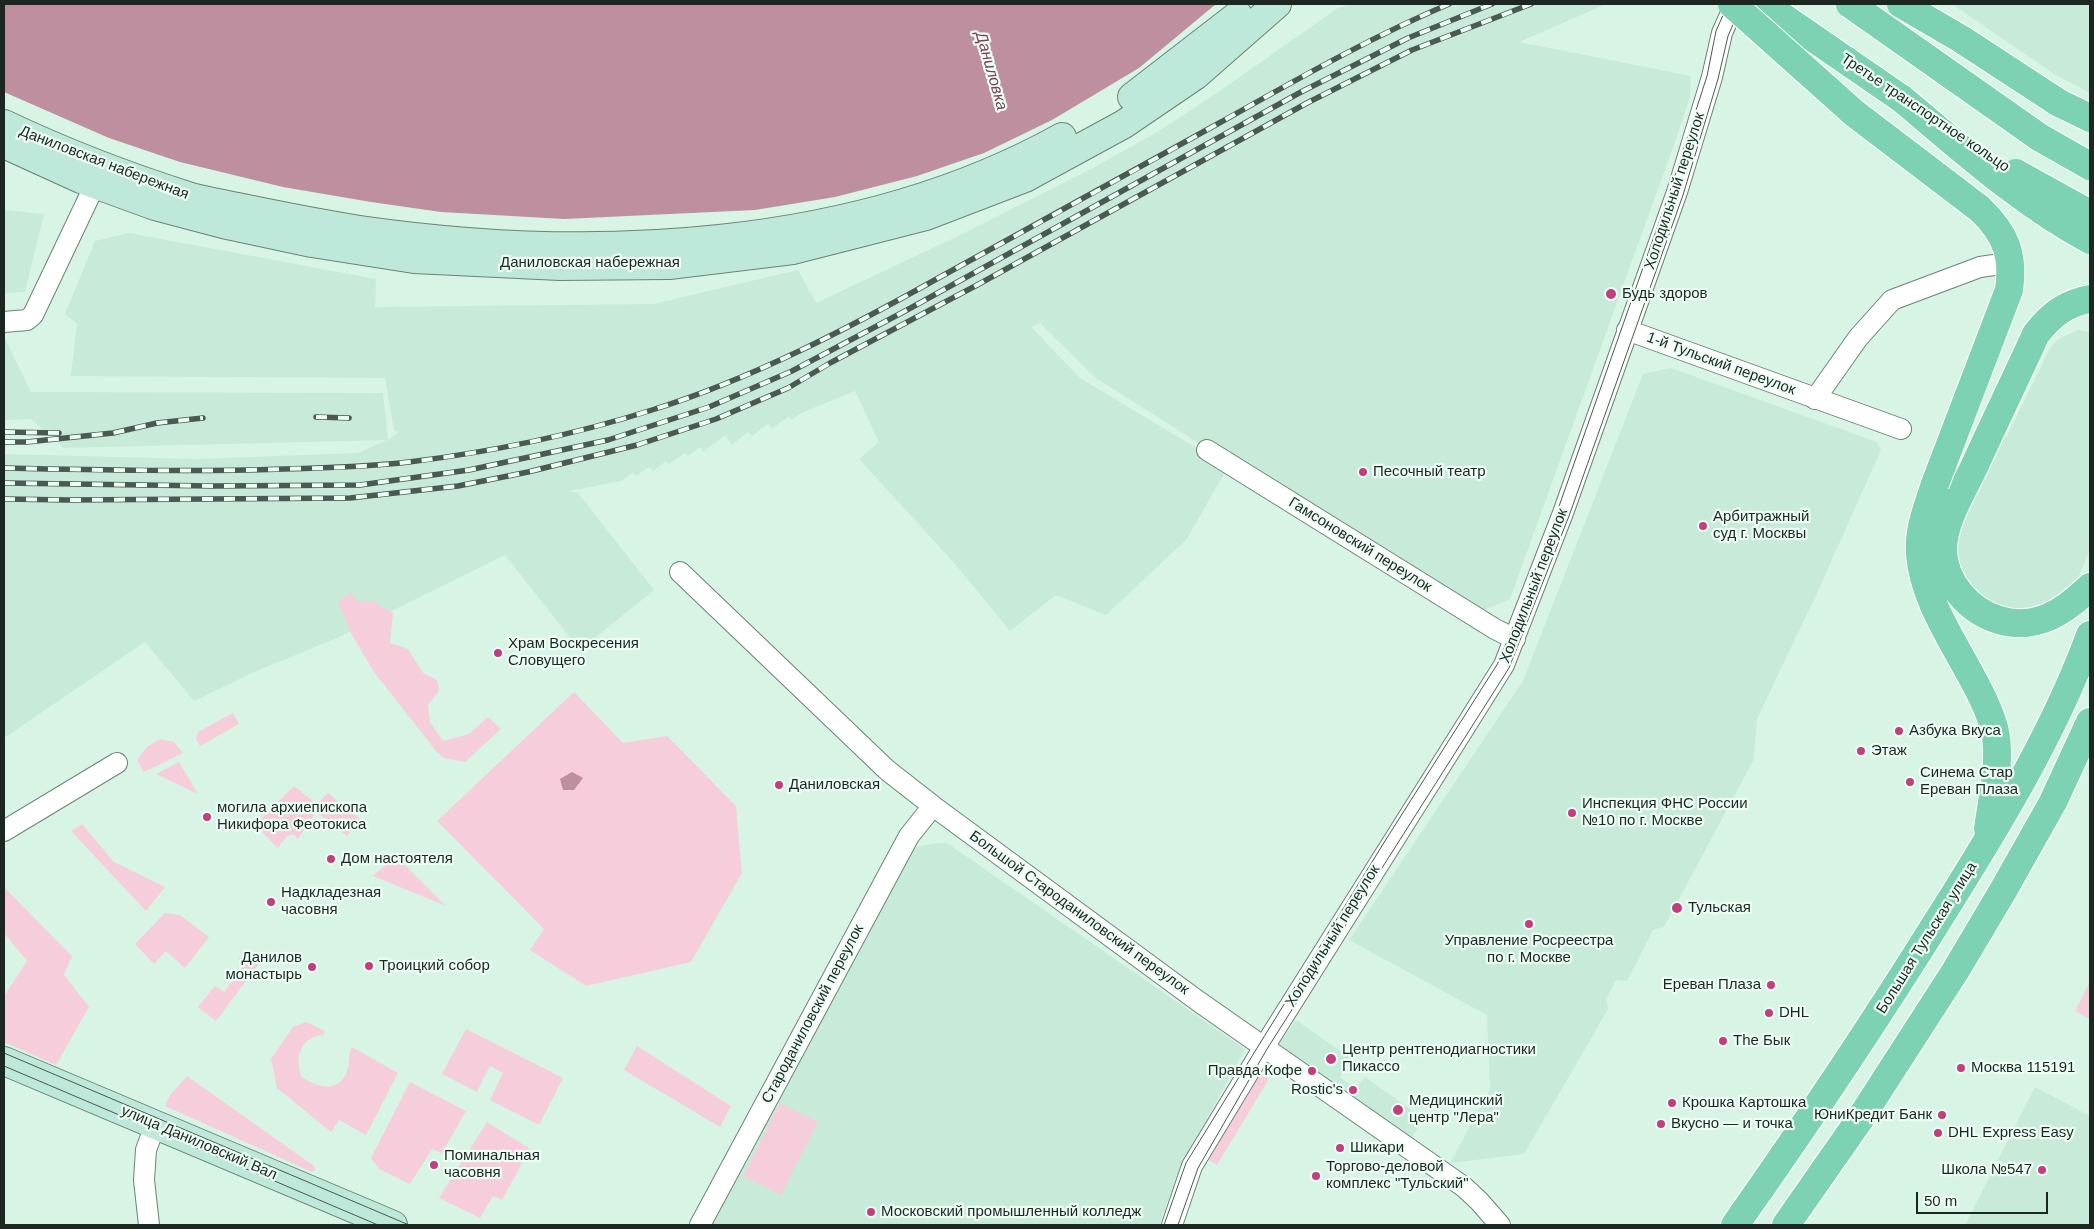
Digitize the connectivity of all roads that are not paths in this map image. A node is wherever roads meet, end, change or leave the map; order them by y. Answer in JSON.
{"nodes":[{"id":1,"x":1251,"y":4,"type":"edge"},
{"id":2,"x":1277,"y":4,"type":"edge"},
{"id":3,"x":1734,"y":4,"type":"edge"},
{"id":4,"x":1764,"y":4,"type":"edge"},
{"id":5,"x":1850,"y":4,"type":"edge"},
{"id":6,"x":1901,"y":4,"type":"edge"},
{"id":7,"x":1902,"y":99,"type":"junction"},
{"id":8,"x":2090,"y":118,"type":"edge"},
{"id":9,"x":4,"y":124,"type":"edge"},
{"id":10,"x":4,"y":144,"type":"edge"},
{"id":11,"x":2090,"y":166,"type":"edge"},
{"id":12,"x":100,"y":175,"type":"junction"},
{"id":13,"x":2090,"y":214,"type":"edge"},
{"id":14,"x":2090,"y":240,"type":"edge"},
{"id":15,"x":2001,"y":264,"type":"dead end"},
{"id":16,"x":2090,"y":299,"type":"edge"},
{"id":17,"x":4,"y":322,"type":"edge"},
{"id":18,"x":1627,"y":330,"type":"junction"},
{"id":19,"x":1815,"y":398,"type":"junction"},
{"id":20,"x":1901,"y":429,"type":"dead end"},
{"id":21,"x":1207,"y":450,"type":"dead end"},
{"id":22,"x":680,"y":572,"type":"dead end"},
{"id":23,"x":2090,"y":587,"type":"edge"},
{"id":24,"x":2090,"y":634,"type":"edge"},
{"id":25,"x":1515,"y":639,"type":"junction"},
{"id":26,"x":2090,"y":722,"type":"edge"},
{"id":27,"x":117,"y":763,"type":"dead end"},
{"id":28,"x":933,"y":806,"type":"junction"},
{"id":29,"x":4,"y":831,"type":"edge"},
{"id":30,"x":1986,"y":843,"type":"junction"},
{"id":31,"x":1264,"y":1047,"type":"junction"},
{"id":32,"x":4,"y":1061,"type":"edge"},
{"id":33,"x":155,"y":1125,"type":"junction"},
{"id":34,"x":148,"y":1225,"type":"edge"},
{"id":35,"x":393,"y":1225,"type":"edge"},
{"id":36,"x":700,"y":1225,"type":"edge"},
{"id":37,"x":1172,"y":1225,"type":"edge"},
{"id":38,"x":1500,"y":1225,"type":"edge"},
{"id":39,"x":1735,"y":1225,"type":"edge"},
{"id":40,"x":1786,"y":1225,"type":"edge"}],
"edges":[{"from":1,"to":12,"type":"main road","name":"Даниловская набережная"},
{"from":2,"to":12,"type":"main road","name":"Даниловская набережная"},
{"from":3,"to":18,"type":"street","name":"Холодильный переулок"},
{"from":3,"to":30,"type":"main road","bridge":true},
{"from":4,"to":7,"type":"main road","name":"Третье транспортное кольцо"},
{"from":5,"to":11,"type":"main road","bridge":true},
{"from":6,"to":8,"type":"main road","bridge":true},
{"from":7,"to":13,"type":"main road","name":"Третье транспортное кольцо","bridge":true},
{"from":7,"to":14,"type":"main road","bridge":true},
{"from":9,"to":12,"type":"main road","name":"Даниловская набережная"},
{"from":10,"to":12,"type":"main road","name":"Даниловская набережная"},
{"from":12,"to":17,"type":"street"},
{"from":15,"to":19,"type":"street","name":"1-й Тульский переулок"},
{"from":16,"to":23,"type":"main road"},
{"from":18,"to":19,"type":"street","name":"1-й Тульский переулок"},
{"from":18,"to":25,"type":"street","name":"Холодильный переулок"},
{"from":19,"to":20,"type":"street","name":"1-й Тульский переулок"},
{"from":21,"to":25,"type":"street","name":"Гамсоновский переулок"},
{"from":22,"to":28,"type":"street","name":"Большой Староданиловский переулок"},
{"from":24,"to":30,"type":"main road","name":"Большая Тульская улица"},
{"from":25,"to":31,"type":"street","name":"Холодильный переулок"},
{"from":26,"to":40,"type":"main road"},
{"from":27,"to":29,"type":"street"},
{"from":28,"to":31,"type":"street","name":"Большой Староданиловский переулок"},
{"from":28,"to":36,"type":"street","name":"Староданиловский переулок"},
{"from":30,"to":39,"type":"main road","name":"Большая Тульская улица"},
{"from":31,"to":37,"type":"street","name":"Холодильный переулок"},
{"from":31,"to":38,"type":"street","name":"Большой Староданиловский переулок"},
{"from":32,"to":33,"type":"main road","name":"улица Даниловский Вал"},
{"from":33,"to":34,"type":"street"},
{"from":33,"to":35,"type":"main road","name":"улица Даниловский Вал"}]}
